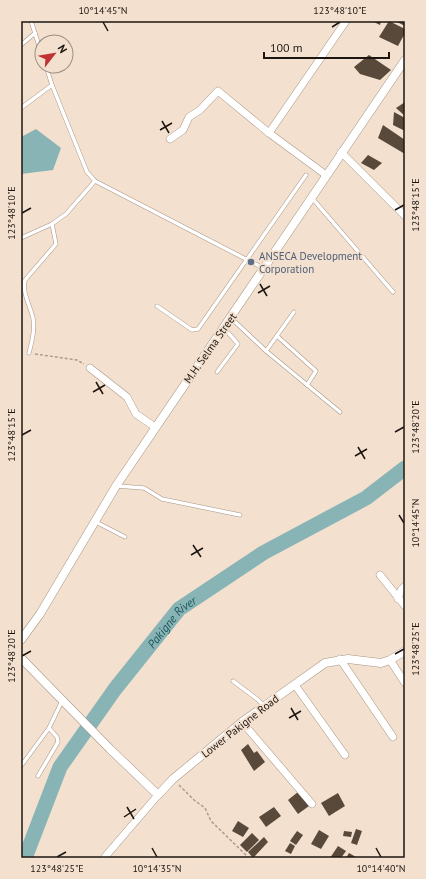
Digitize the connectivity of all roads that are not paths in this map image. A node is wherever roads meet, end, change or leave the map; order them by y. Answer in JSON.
{"nodes":[{"id":1,"x":31,"y":21,"type":"edge"},
{"id":2,"x":346,"y":21,"type":"edge"},
{"id":3,"x":35,"y":33,"type":"joint"},
{"id":4,"x":21,"y":45,"type":"edge"},
{"id":5,"x":405,"y":60,"type":"edge"},
{"id":6,"x":49,"y":74,"type":"edge"},
{"id":7,"x":52,"y":85,"type":"junction"},
{"id":8,"x":21,"y":108,"type":"edge"},
{"id":9,"x":269,"y":133,"type":"junction"},
{"id":10,"x":170,"y":139,"type":"dead end"},
{"id":11,"x":341,"y":152,"type":"junction"},
{"id":12,"x":306,"y":175,"type":"dead end"},
{"id":13,"x":326,"y":175,"type":"junction"},
{"id":14,"x":95,"y":181,"type":"junction"},
{"id":15,"x":311,"y":197,"type":"junction"},
{"id":16,"x":405,"y":216,"type":"edge"},
{"id":17,"x":52,"y":224,"type":"junction"},
{"id":18,"x":21,"y":238,"type":"edge"},
{"id":19,"x":247,"y":260,"type":"junction"},
{"id":20,"x":262,"y":268,"type":"junction"},
{"id":21,"x":393,"y":292,"type":"dead end"},
{"id":22,"x":21,"y":295,"type":"edge"},
{"id":23,"x":26,"y":296,"type":"junction"},
{"id":24,"x":157,"y":306,"type":"dead end"},
{"id":25,"x":294,"y":312,"type":"dead end"},
{"id":26,"x":231,"y":318,"type":"junction"},
{"id":27,"x":224,"y":328,"type":"junction"},
{"id":28,"x":277,"y":336,"type":"junction"},
{"id":29,"x":266,"y":351,"type":"junction"},
{"id":30,"x":29,"y":353,"type":"road end"},
{"id":31,"x":90,"y":368,"type":"road end"},
{"id":32,"x":217,"y":372,"type":"dead end"},
{"id":33,"x":307,"y":385,"type":"junction"},
{"id":34,"x":340,"y":412,"type":"dead end"},
{"id":35,"x":155,"y":427,"type":"junction"},
{"id":36,"x":116,"y":486,"type":"junction"},
{"id":37,"x":240,"y":515,"type":"dead end"},
{"id":38,"x":96,"y":522,"type":"junction"},
{"id":39,"x":125,"y":537,"type":"dead end"},
{"id":40,"x":380,"y":575,"type":"dead end"},
{"id":41,"x":405,"y":586,"type":"edge"},
{"id":42,"x":398,"y":599,"type":"junction"},
{"id":43,"x":405,"y":606,"type":"edge"},
{"id":44,"x":21,"y":640,"type":"edge"},
{"id":45,"x":405,"y":650,"type":"edge"},
{"id":46,"x":21,"y":658,"type":"edge"},
{"id":47,"x":340,"y":659,"type":"junction"},
{"id":48,"x":390,"y":660,"type":"junction"},
{"id":49,"x":233,"y":681,"type":"dead end"},
{"id":50,"x":405,"y":683,"type":"edge"},
{"id":51,"x":295,"y":685,"type":"junction"},
{"id":52,"x":63,"y":700,"type":"junction"},
{"id":53,"x":264,"y":706,"type":"junction"},
{"id":54,"x":242,"y":722,"type":"junction"},
{"id":55,"x":49,"y":728,"type":"junction"},
{"id":56,"x":393,"y":737,"type":"dead end"},
{"id":57,"x":345,"y":755,"type":"dead end"},
{"id":58,"x":21,"y":766,"type":"edge"},
{"id":59,"x":38,"y":776,"type":"dead end"},
{"id":60,"x":158,"y":795,"type":"junction"},
{"id":61,"x":312,"y":804,"type":"dead end"},
{"id":62,"x":104,"y":858,"type":"edge"}],
"edges":[{"from":1,"to":3,"type":"lane"},
{"from":2,"to":9,"type":"street"},
{"from":3,"to":4,"type":"lane"},
{"from":5,"to":11,"type":"street","name":"M.H. Selma Street"},
{"from":6,"to":7,"type":"lane"},
{"from":7,"to":8,"type":"lane"},
{"from":7,"to":14,"type":"lane"},
{"from":9,"to":10,"type":"street"},
{"from":9,"to":13,"type":"street"},
{"from":11,"to":13,"type":"street","name":"M.H. Selma Street"},
{"from":11,"to":16,"type":"street"},
{"from":12,"to":19,"type":"lane"},
{"from":13,"to":15,"type":"street","name":"M.H. Selma Street"},
{"from":14,"to":17,"type":"lane"},
{"from":14,"to":19,"type":"lane"},
{"from":15,"to":20,"type":"street","name":"M.H. Selma Street"},
{"from":15,"to":21,"type":"lane"},
{"from":17,"to":18,"type":"lane"},
{"from":17,"to":23,"type":"lane"},
{"from":19,"to":20,"type":"lane"},
{"from":19,"to":24,"type":"lane"},
{"from":20,"to":26,"type":"street","name":"M.H. Selma Street"},
{"from":22,"to":23,"type":"lane"},
{"from":23,"to":30,"type":"lane"},
{"from":25,"to":28,"type":"lane"},
{"from":26,"to":27,"type":"street","name":"M.H. Selma Street"},
{"from":26,"to":29,"type":"lane"},
{"from":27,"to":32,"type":"lane"},
{"from":27,"to":35,"type":"street","name":"M.H. Selma Street"},
{"from":28,"to":29,"type":"lane"},
{"from":28,"to":33,"type":"lane"},
{"from":29,"to":33,"type":"lane"},
{"from":31,"to":35,"type":"street"},
{"from":33,"to":34,"type":"lane"},
{"from":35,"to":36,"type":"street","name":"M.H. Selma Street"},
{"from":36,"to":37,"type":"lane"},
{"from":36,"to":38,"type":"street","name":"M.H. Selma Street"},
{"from":38,"to":39,"type":"lane"},
{"from":38,"to":44,"type":"street","name":"M.H. Selma Street"},
{"from":40,"to":42,"type":"street"},
{"from":41,"to":42,"type":"street"},
{"from":42,"to":43,"type":"street"},
{"from":45,"to":48,"type":"street","name":"Lower Pakigne Road"},
{"from":46,"to":52,"type":"street"},
{"from":47,"to":48,"type":"street","name":"Lower Pakigne Road"},
{"from":47,"to":51,"type":"street","name":"Lower Pakigne Road"},
{"from":47,"to":56,"type":"street"},
{"from":48,"to":50,"type":"street"},
{"from":49,"to":53,"type":"lane"},
{"from":51,"to":53,"type":"street","name":"Lower Pakigne Road"},
{"from":51,"to":57,"type":"street"},
{"from":52,"to":55,"type":"lane"},
{"from":52,"to":60,"type":"street"},
{"from":53,"to":54,"type":"street","name":"Lower Pakigne Road"},
{"from":54,"to":60,"type":"street","name":"Lower Pakigne Road"},
{"from":54,"to":61,"type":"street"},
{"from":55,"to":58,"type":"lane"},
{"from":55,"to":59,"type":"lane"},
{"from":60,"to":62,"type":"street","name":"Lower Pakigne Road"}]}
